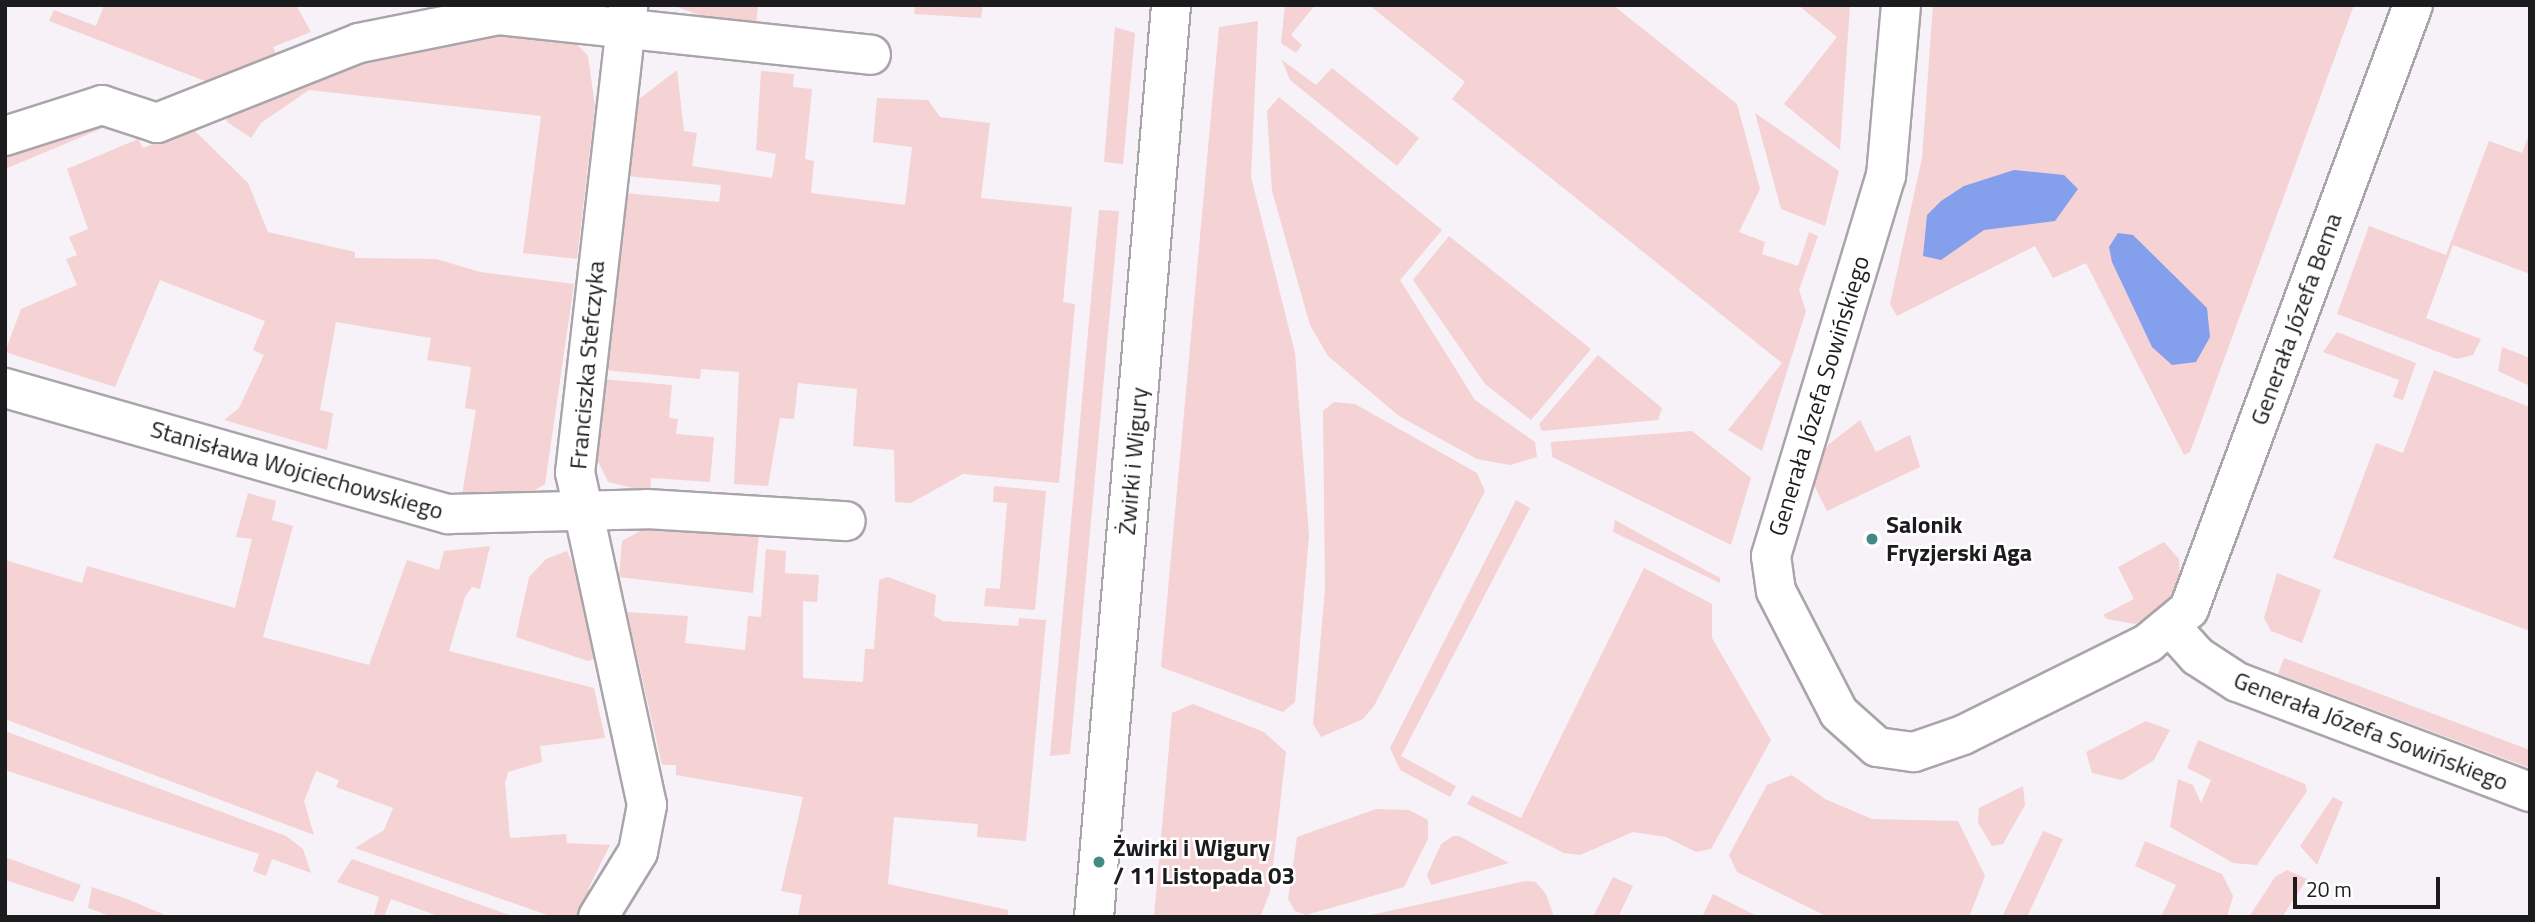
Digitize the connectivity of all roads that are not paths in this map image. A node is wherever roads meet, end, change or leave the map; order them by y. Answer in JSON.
{"nodes":[{"id":1,"x":1171,"y":5,"type":"edge"},
{"id":2,"x":1900,"y":5,"type":"edge"},
{"id":3,"x":2413,"y":5,"type":"edge"},
{"id":4,"x":627,"y":15,"type":"edge"},
{"id":5,"x":871,"y":55,"type":"dead end"},
{"id":6,"x":5,"y":136,"type":"edge"},
{"id":7,"x":5,"y":388,"type":"edge"},
{"id":8,"x":583,"y":512,"type":"junction"},
{"id":9,"x":846,"y":521,"type":"dead end"},
{"id":10,"x":2172,"y":628,"type":"junction"},
{"id":11,"x":2530,"y":792,"type":"edge"},
{"id":12,"x":598,"y":917,"type":"edge"},
{"id":13,"x":1094,"y":917,"type":"edge"}],
"edges":[{"from":1,"to":13,"type":"street","name":"Żwirki i Wigury"},
{"from":2,"to":10,"type":"street","name":"Generała Józefa Sowińskiego"},
{"from":3,"to":10,"type":"street","name":"Generała Józefa Bema"},
{"from":4,"to":5,"type":"street"},
{"from":4,"to":6,"type":"street"},
{"from":4,"to":8,"type":"street","name":"Franciszka Stefczyka"},
{"from":7,"to":8,"type":"street","name":"Stanisława Wojciechowskiego"},
{"from":8,"to":9,"type":"street","name":"Stanisława Wojciechowskiego"},
{"from":8,"to":12,"type":"street","name":"Franciszka Stefczyka"},
{"from":10,"to":11,"type":"street","name":"Generała Józefa Sowińskiego"}]}
